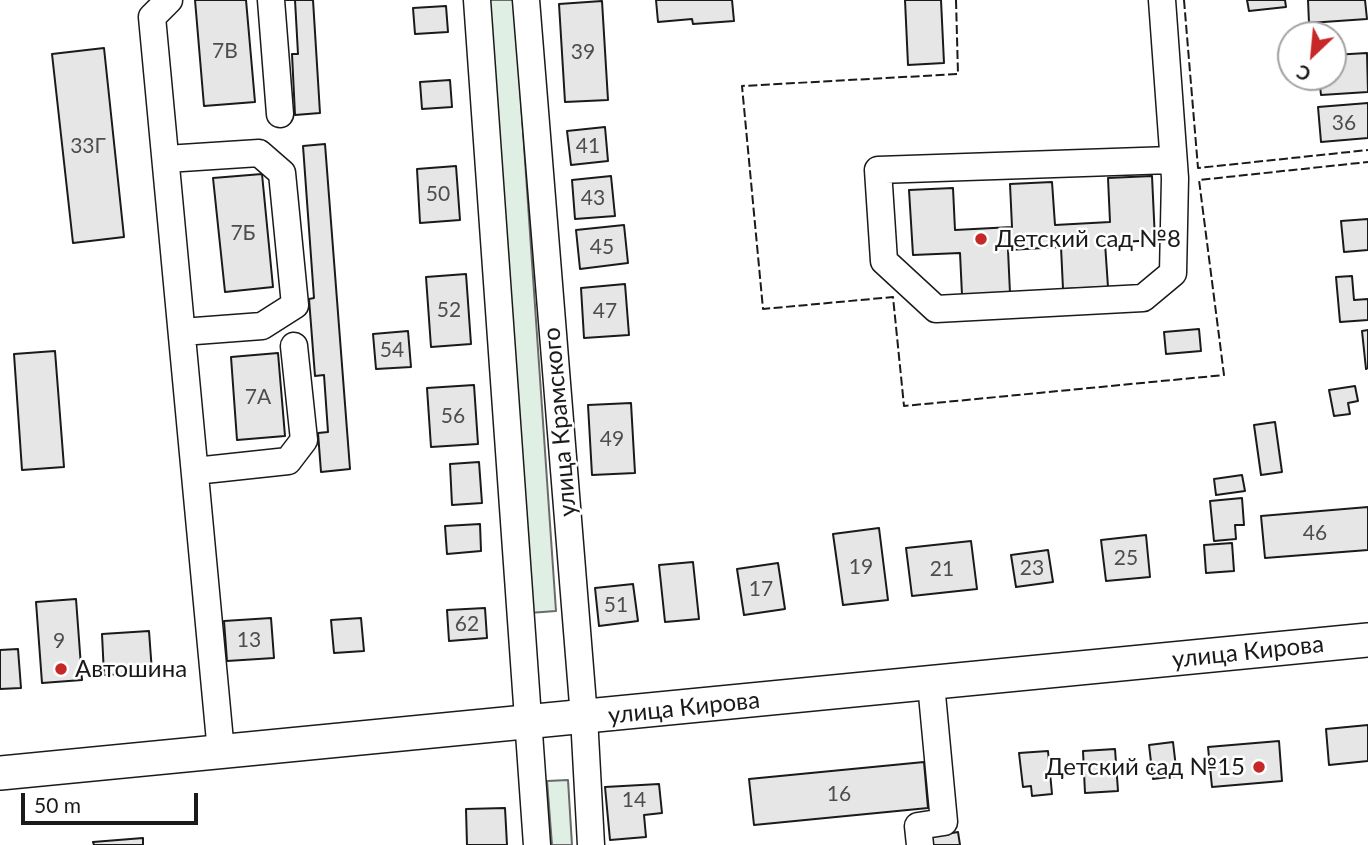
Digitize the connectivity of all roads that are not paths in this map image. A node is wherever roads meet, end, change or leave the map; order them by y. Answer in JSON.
{"nodes":[{"id":1,"x":169,"y":0,"type":"edge"},
{"id":2,"x":271,"y":0,"type":"edge"},
{"id":3,"x":477,"y":0,"type":"edge"},
{"id":4,"x":526,"y":0,"type":"edge"},
{"id":5,"x":1162,"y":0,"type":"edge"},
{"id":6,"x":280,"y":114,"type":"dead end"},
{"id":7,"x":166,"y":159,"type":"junction"},
{"id":8,"x":1171,"y":160,"type":"junction"},
{"id":9,"x":182,"y":332,"type":"junction"},
{"id":10,"x":294,"y":346,"type":"dead end"},
{"id":11,"x":195,"y":471,"type":"junction"},
{"id":12,"x":1368,"y":640,"type":"edge"},
{"id":13,"x":931,"y":684,"type":"junction"},
{"id":14,"x":584,"y":717,"type":"junction"},
{"id":15,"x":528,"y":723,"type":"junction"},
{"id":16,"x":221,"y":752,"type":"junction"},
{"id":17,"x":0,"y":773,"type":"edge"},
{"id":18,"x":537,"y":845,"type":"edge"},
{"id":19,"x":591,"y":845,"type":"edge"},
{"id":20,"x":920,"y":845,"type":"edge"}],
"edges":[{"from":1,"to":7,"type":"street"},
{"from":2,"to":6,"type":"street"},
{"from":3,"to":15,"type":"street"},
{"from":4,"to":14,"type":"street","name":"улица Крамского"},
{"from":5,"to":8,"type":"street"},
{"from":7,"to":9,"type":"street"},
{"from":7,"to":9,"type":"street"},
{"from":8,"to":8,"type":"street"},
{"from":9,"to":11,"type":"street"},
{"from":10,"to":11,"type":"street"},
{"from":11,"to":16,"type":"street"},
{"from":12,"to":13,"type":"main road","name":"улица Кирова"},
{"from":13,"to":14,"type":"main road","name":"улица Кирова"},
{"from":13,"to":20,"type":"street"},
{"from":14,"to":15,"type":"main road","name":"улица Кирова"},
{"from":14,"to":19,"type":"street","name":"улица Крамского"},
{"from":15,"to":16,"type":"main road","name":"улица Кирова"},
{"from":15,"to":18,"type":"street"},
{"from":16,"to":17,"type":"main road","name":"улица Кирова"}]}
